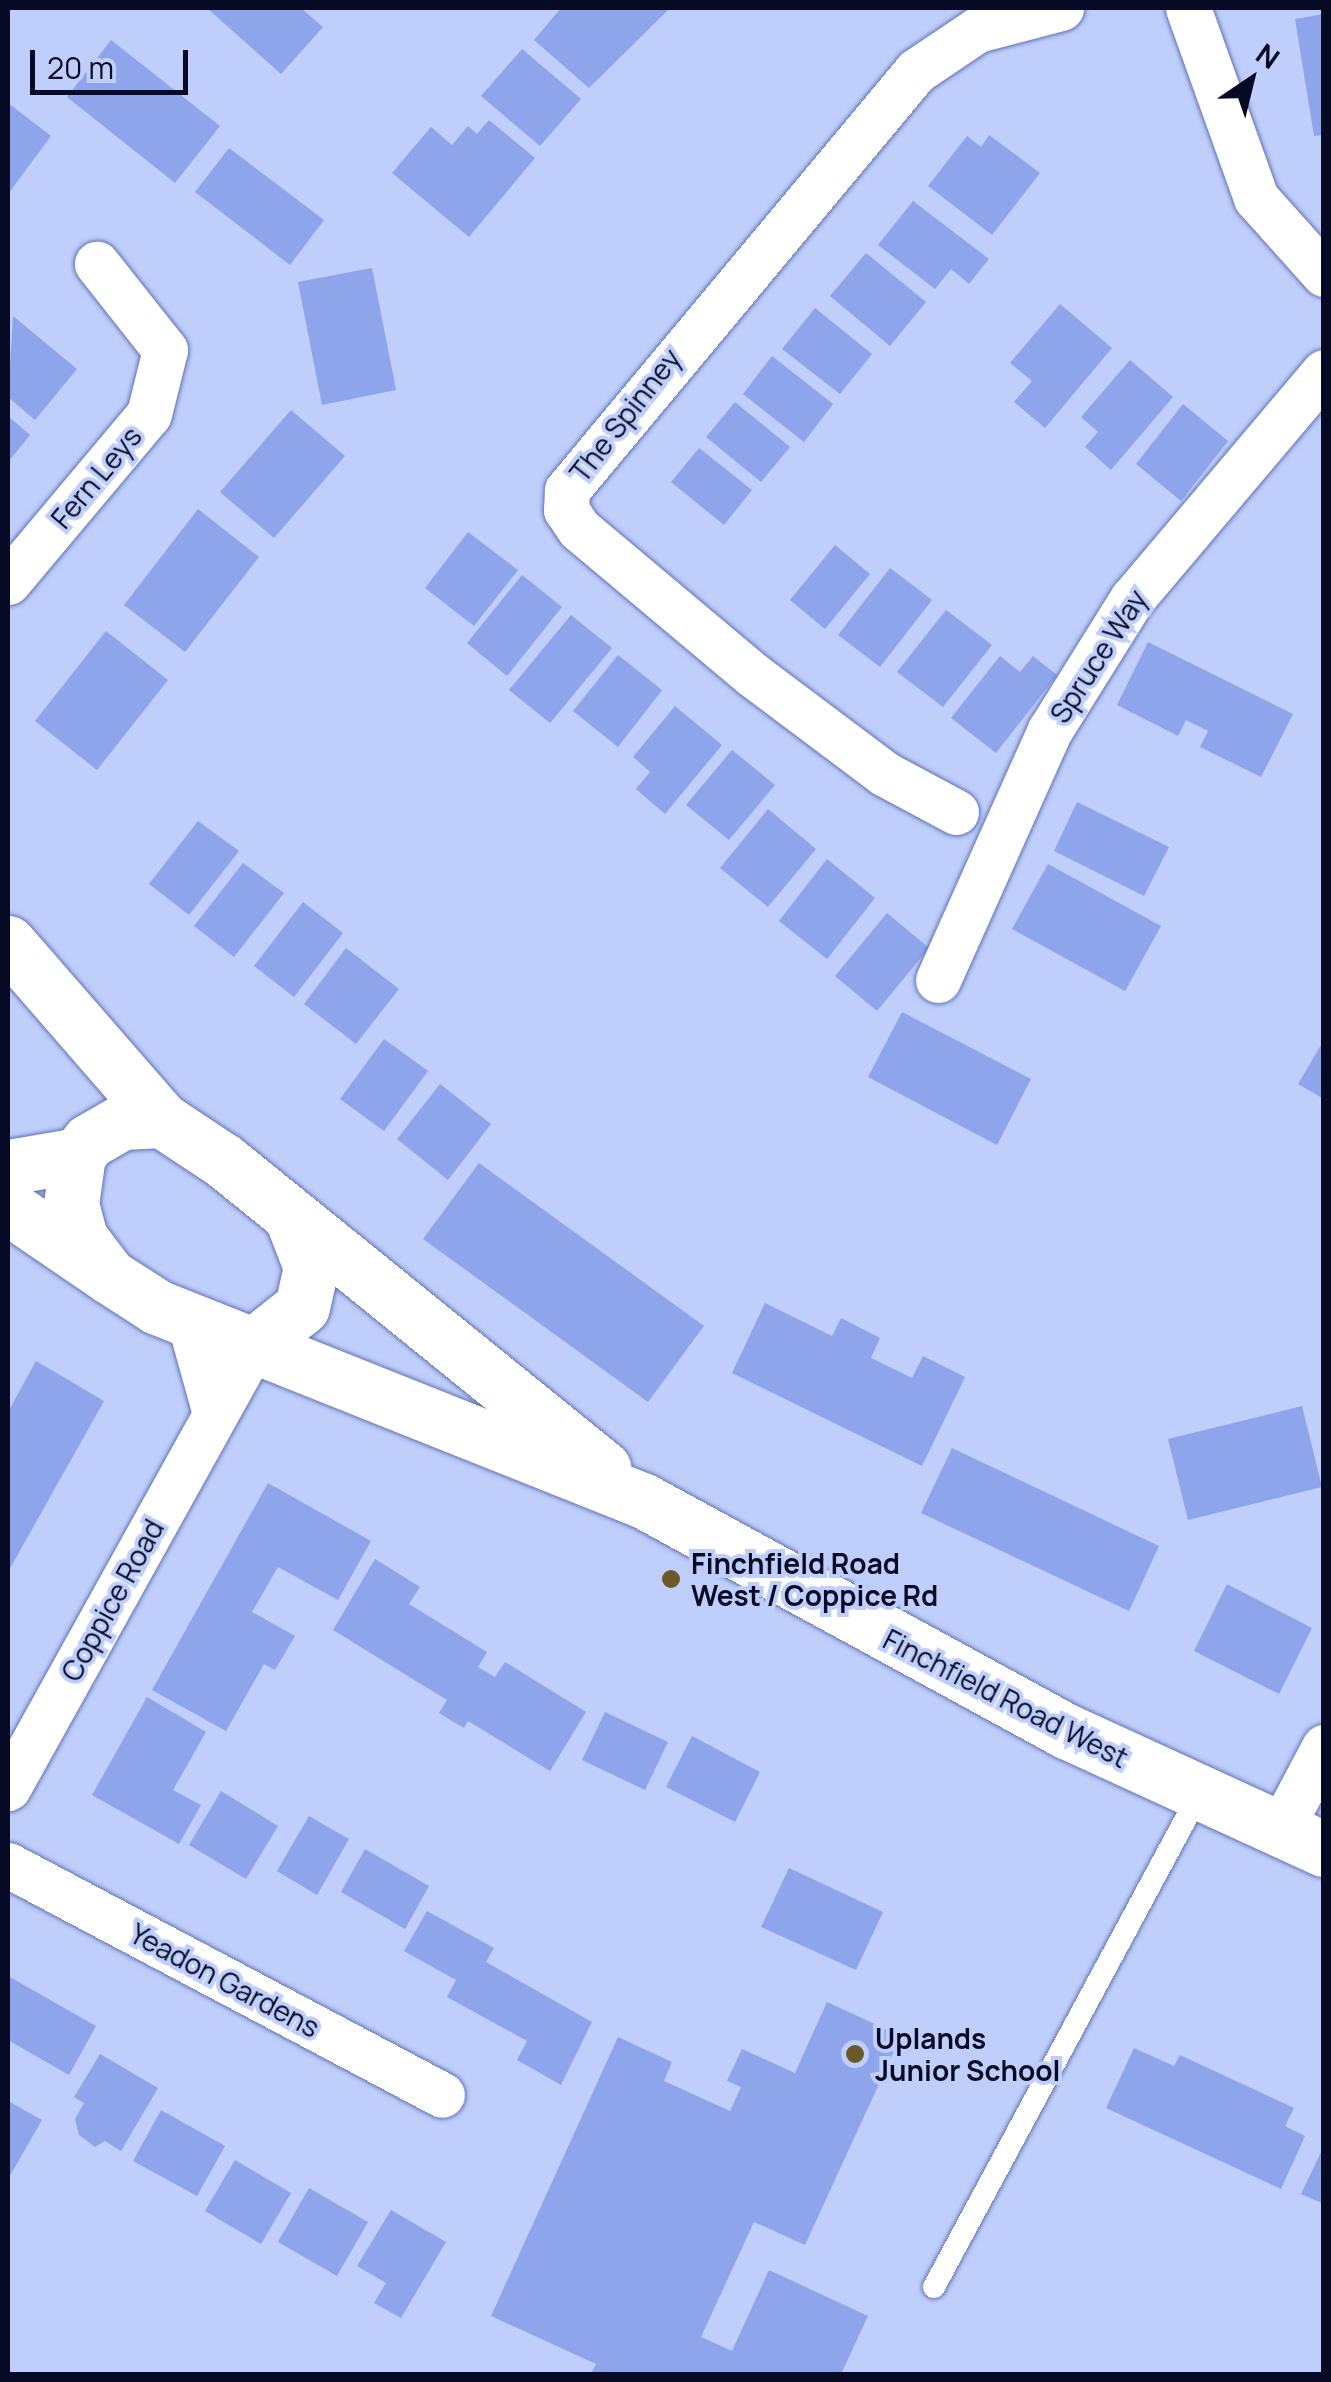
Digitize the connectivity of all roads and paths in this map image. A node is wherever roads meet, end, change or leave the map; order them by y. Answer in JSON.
{"nodes":[{"id":1,"x":1061,"y":8,"type":"edge"},
{"id":2,"x":1188,"y":8,"type":"edge"},
{"id":3,"x":96,"y":264,"type":"dead end"},
{"id":4,"x":1324,"y":274,"type":"edge"},
{"id":5,"x":1324,"y":372,"type":"edge"},
{"id":6,"x":8,"y":582,"type":"edge"},
{"id":7,"x":956,"y":812,"type":"dead end"},
{"id":8,"x":8,"y":943,"type":"edge"},
{"id":9,"x":938,"y":980,"type":"dead end"},
{"id":10,"x":74,"y":1020,"type":"junction"},
{"id":11,"x":162,"y":1120,"type":"junction"},
{"id":12,"x":83,"y":1148,"type":"junction"},
{"id":13,"x":8,"y":1167,"type":"edge"},
{"id":14,"x":8,"y":1208,"type":"edge"},
{"id":15,"x":294,"y":1222,"type":"junction"},
{"id":16,"x":109,"y":1276,"type":"junction"},
{"id":17,"x":190,"y":1324,"type":"junction"},
{"id":18,"x":254,"y":1345,"type":"junction"},
{"id":19,"x":214,"y":1410,"type":"junction"},
{"id":20,"x":644,"y":1501,"type":"junction"},
{"id":21,"x":1324,"y":1747,"type":"edge"},
{"id":22,"x":8,"y":1788,"type":"edge"},
{"id":23,"x":1198,"y":1796,"type":"junction"},
{"id":24,"x":1302,"y":1840,"type":"edge"},
{"id":25,"x":8,"y":1865,"type":"edge"},
{"id":26,"x":442,"y":2096,"type":"dead end"},
{"id":27,"x":934,"y":2287,"type":"dead end"}],
"edges":[{"from":1,"to":7,"type":"street","name":"The Spinney"},
{"from":2,"to":4,"type":"street"},
{"from":3,"to":6,"type":"street","name":"Fern Leys"},
{"from":5,"to":9,"type":"street","name":"Spruce Way"},
{"from":8,"to":10,"type":"main road"},
{"from":10,"to":11,"type":"main road"},
{"from":10,"to":12,"type":"main road"},
{"from":11,"to":12,"type":"main road"},
{"from":11,"to":15,"type":"main road"},
{"from":12,"to":13,"type":"main road"},
{"from":12,"to":16,"type":"main road"},
{"from":14,"to":16,"type":"main road"},
{"from":15,"to":18,"type":"main road"},
{"from":15,"to":20,"type":"main road","name":"Finchfield Road West"},
{"from":16,"to":17,"type":"main road"},
{"from":17,"to":18,"type":"main road"},
{"from":17,"to":19,"type":"street"},
{"from":18,"to":19,"type":"street","name":"Coppice Road"},
{"from":18,"to":20,"type":"main road","name":"Finchfield Road West"},
{"from":19,"to":22,"type":"street","name":"Coppice Road"},
{"from":20,"to":23,"type":"main road","name":"Finchfield Road West"},
{"from":21,"to":24,"type":"street"},
{"from":23,"to":24,"type":"main road","name":"Finchfield Road West"},
{"from":23,"to":27,"type":"lane"},
{"from":25,"to":26,"type":"street","name":"Yeadon Gardens"}]}
